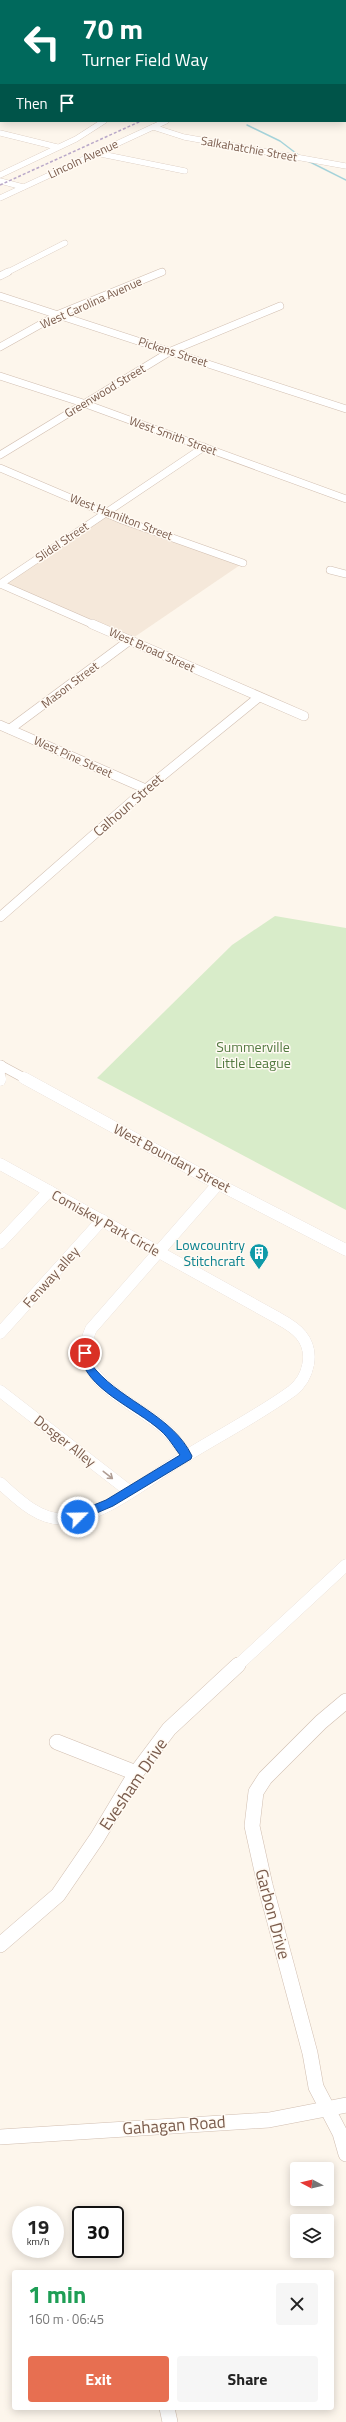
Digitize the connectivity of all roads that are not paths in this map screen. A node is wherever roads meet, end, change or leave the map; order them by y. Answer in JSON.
{"nodes":[{"id":1,"x":102,"y":122,"type":"edge"},
{"id":2,"x":164,"y":122,"type":"edge"},
{"id":3,"x":153,"y":127,"type":"junction"},
{"id":4,"x":0,"y":133,"type":"edge"},
{"id":5,"x":57,"y":147,"type":"junction"},
{"id":6,"x":96,"y":153,"type":"junction"},
{"id":7,"x":346,"y":166,"type":"edge"},
{"id":8,"x":185,"y":171,"type":"dead end"},
{"id":9,"x":0,"y":175,"type":"edge"},
{"id":10,"x":0,"y":181,"type":"edge"},
{"id":11,"x":23,"y":187,"type":"junction"},
{"id":12,"x":0,"y":198,"type":"edge"},
{"id":13,"x":65,"y":243,"type":"dead end"},
{"id":14,"x":162,"y":272,"type":"dead end"},
{"id":15,"x":0,"y":276,"type":"edge"},
{"id":16,"x":0,"y":296,"type":"edge"},
{"id":17,"x":280,"y":306,"type":"dead end"},
{"id":18,"x":59,"y":314,"type":"junction"},
{"id":19,"x":0,"y":347,"type":"edge"},
{"id":20,"x":172,"y":351,"type":"junction"},
{"id":21,"x":0,"y":376,"type":"edge"},
{"id":22,"x":83,"y":403,"type":"junction"},
{"id":23,"x":346,"y":409,"type":"edge"},
{"id":24,"x":204,"y":447,"type":"junction"},
{"id":25,"x":0,"y":455,"type":"edge"},
{"id":26,"x":0,"y":468,"type":"edge"},
{"id":27,"x":346,"y":491,"type":"edge"},
{"id":28,"x":343,"y":498,"type":"edge"},
{"id":29,"x":106,"y":513,"type":"junction"},
{"id":30,"x":243,"y":563,"type":"dead end"},
{"id":31,"x":330,"y":570,"type":"dead end"},
{"id":32,"x":346,"y":574,"type":"edge"},
{"id":33,"x":0,"y":584,"type":"edge"},
{"id":34,"x":130,"y":640,"type":"junction"},
{"id":35,"x":259,"y":697,"type":"junction"},
{"id":36,"x":304,"y":716,"type":"dead end"},
{"id":37,"x":0,"y":725,"type":"edge"},
{"id":38,"x":10,"y":729,"type":"junction"},
{"id":39,"x":146,"y":789,"type":"junction"},
{"id":40,"x":0,"y":917,"type":"edge"},
{"id":41,"x":0,"y":1065,"type":"edge"},
{"id":42,"x":0,"y":1080,"type":"edge"},
{"id":43,"x":0,"y":1164,"type":"edge"},
{"id":44,"x":218,"y":1184,"type":"junction"},
{"id":45,"x":49,"y":1191,"type":"junction"},
{"id":46,"x":102,"y":1220,"type":"junction"},
{"id":47,"x":0,"y":1242,"type":"edge"},
{"id":48,"x":346,"y":1250,"type":"edge"},
{"id":49,"x":160,"y":1253,"type":"junction"},
{"id":50,"x":0,"y":1333,"type":"edge"},
{"id":51,"x":0,"y":1391,"type":"edge"},
{"id":52,"x":187,"y":1456,"type":"junction"},
{"id":53,"x":0,"y":1483,"type":"edge"},
{"id":54,"x":129,"y":1491,"type":"junction"},
{"id":55,"x":346,"y":1566,"type":"edge"},
{"id":56,"x":346,"y":1701,"type":"edge"},
{"id":57,"x":56,"y":1742,"type":"dead end"},
{"id":58,"x":136,"y":1772,"type":"junction"},
{"id":59,"x":0,"y":1945,"type":"edge"},
{"id":60,"x":346,"y":2105,"type":"edge"},
{"id":61,"x":327,"y":2109,"type":"junction"},
{"id":62,"x":0,"y":2137,"type":"edge"},
{"id":63,"x":346,"y":2154,"type":"edge"},
{"id":64,"x":168,"y":2410,"type":"edge"},
{"id":65,"x":170,"y":2422,"type":"edge"}],
"edges":[{"from":1,"to":5,"type":"street"},
{"from":2,"to":3,"type":"street","name":"Lincoln Avenue"},
{"from":3,"to":6,"type":"street","name":"Lincoln Avenue"},
{"from":3,"to":7,"type":"street","name":"Salkahatchie Street"},
{"from":4,"to":5,"type":"street"},
{"from":5,"to":9,"type":"street"},
{"from":6,"to":8,"type":"street"},
{"from":6,"to":11,"type":"street","name":"Lincoln Avenue"},
{"from":10,"to":11,"type":"street"},
{"from":11,"to":12,"type":"street","name":"Lincoln Avenue"},
{"from":13,"to":15,"type":"street"},
{"from":14,"to":18,"type":"street","name":"West Carolina Avenue"},
{"from":16,"to":18,"type":"street","name":"Pickens Street"},
{"from":17,"to":20,"type":"street","name":"Greenwood Street"},
{"from":18,"to":19,"type":"street","name":"West Carolina Avenue"},
{"from":18,"to":20,"type":"street","name":"Pickens Street"},
{"from":20,"to":22,"type":"street","name":"Greenwood Street"},
{"from":20,"to":23,"type":"street","name":"Pickens Street"},
{"from":21,"to":22,"type":"street","name":"West Smith Street"},
{"from":22,"to":24,"type":"street","name":"West Smith Street"},
{"from":22,"to":25,"type":"street","name":"Greenwood Street"},
{"from":24,"to":28,"type":"street","name":"West Smith Street"},
{"from":24,"to":29,"type":"street","name":"Slidel Street"},
{"from":26,"to":29,"type":"street","name":"West Hamilton Street"},
{"from":27,"to":28,"type":"street"},
{"from":29,"to":30,"type":"street","name":"West Hamilton Street"},
{"from":29,"to":33,"type":"street","name":"Slidel Street"},
{"from":31,"to":32,"type":"street"},
{"from":33,"to":34,"type":"street","name":"West Broad Street"},
{"from":34,"to":35,"type":"street","name":"West Broad Street"},
{"from":34,"to":38,"type":"street","name":"Mason Street"},
{"from":35,"to":36,"type":"street","name":"West Broad Street"},
{"from":35,"to":39,"type":"street","name":"Calhoun Street"},
{"from":37,"to":38,"type":"street","name":"West Pine Street"},
{"from":38,"to":39,"type":"street","name":"West Pine Street"},
{"from":39,"to":40,"type":"street","name":"Calhoun Street"},
{"from":41,"to":42,"type":"street"},
{"from":41,"to":44,"type":"street","name":"West Boundary Street"},
{"from":43,"to":45,"type":"street","name":"Comiskey Park Circle"},
{"from":44,"to":48,"type":"street","name":"West Boundary Street"},
{"from":44,"to":49,"type":"street"},
{"from":45,"to":46,"type":"street","name":"Comiskey Park Circle"},
{"from":45,"to":47,"type":"street"},
{"from":46,"to":49,"type":"street","name":"Comiskey Park Circle"},
{"from":46,"to":50,"type":"street","name":"Fenway alley"},
{"from":49,"to":52,"type":"street"},
{"from":49,"to":52,"type":"street","name":"Comiskey Park Circle"},
{"from":51,"to":54,"type":"street","name":"Dosger Alley","one_way":true},
{"from":52,"to":54,"type":"street","name":"Comiskey Park Circle"},
{"from":53,"to":54,"type":"street","name":"Comiskey Park Circle"},
{"from":55,"to":58,"type":"street","name":"Evesham Drive"},
{"from":56,"to":61,"type":"street","name":"Garbon Drive"},
{"from":57,"to":58,"type":"street"},
{"from":58,"to":59,"type":"street","name":"Evesham Drive"},
{"from":60,"to":61,"type":"street","name":"Gahagan Road"},
{"from":61,"to":62,"type":"street","name":"Gahagan Road"},
{"from":61,"to":63,"type":"street","name":"Garbon Drive"},
{"from":64,"to":65,"type":"street"}]}
